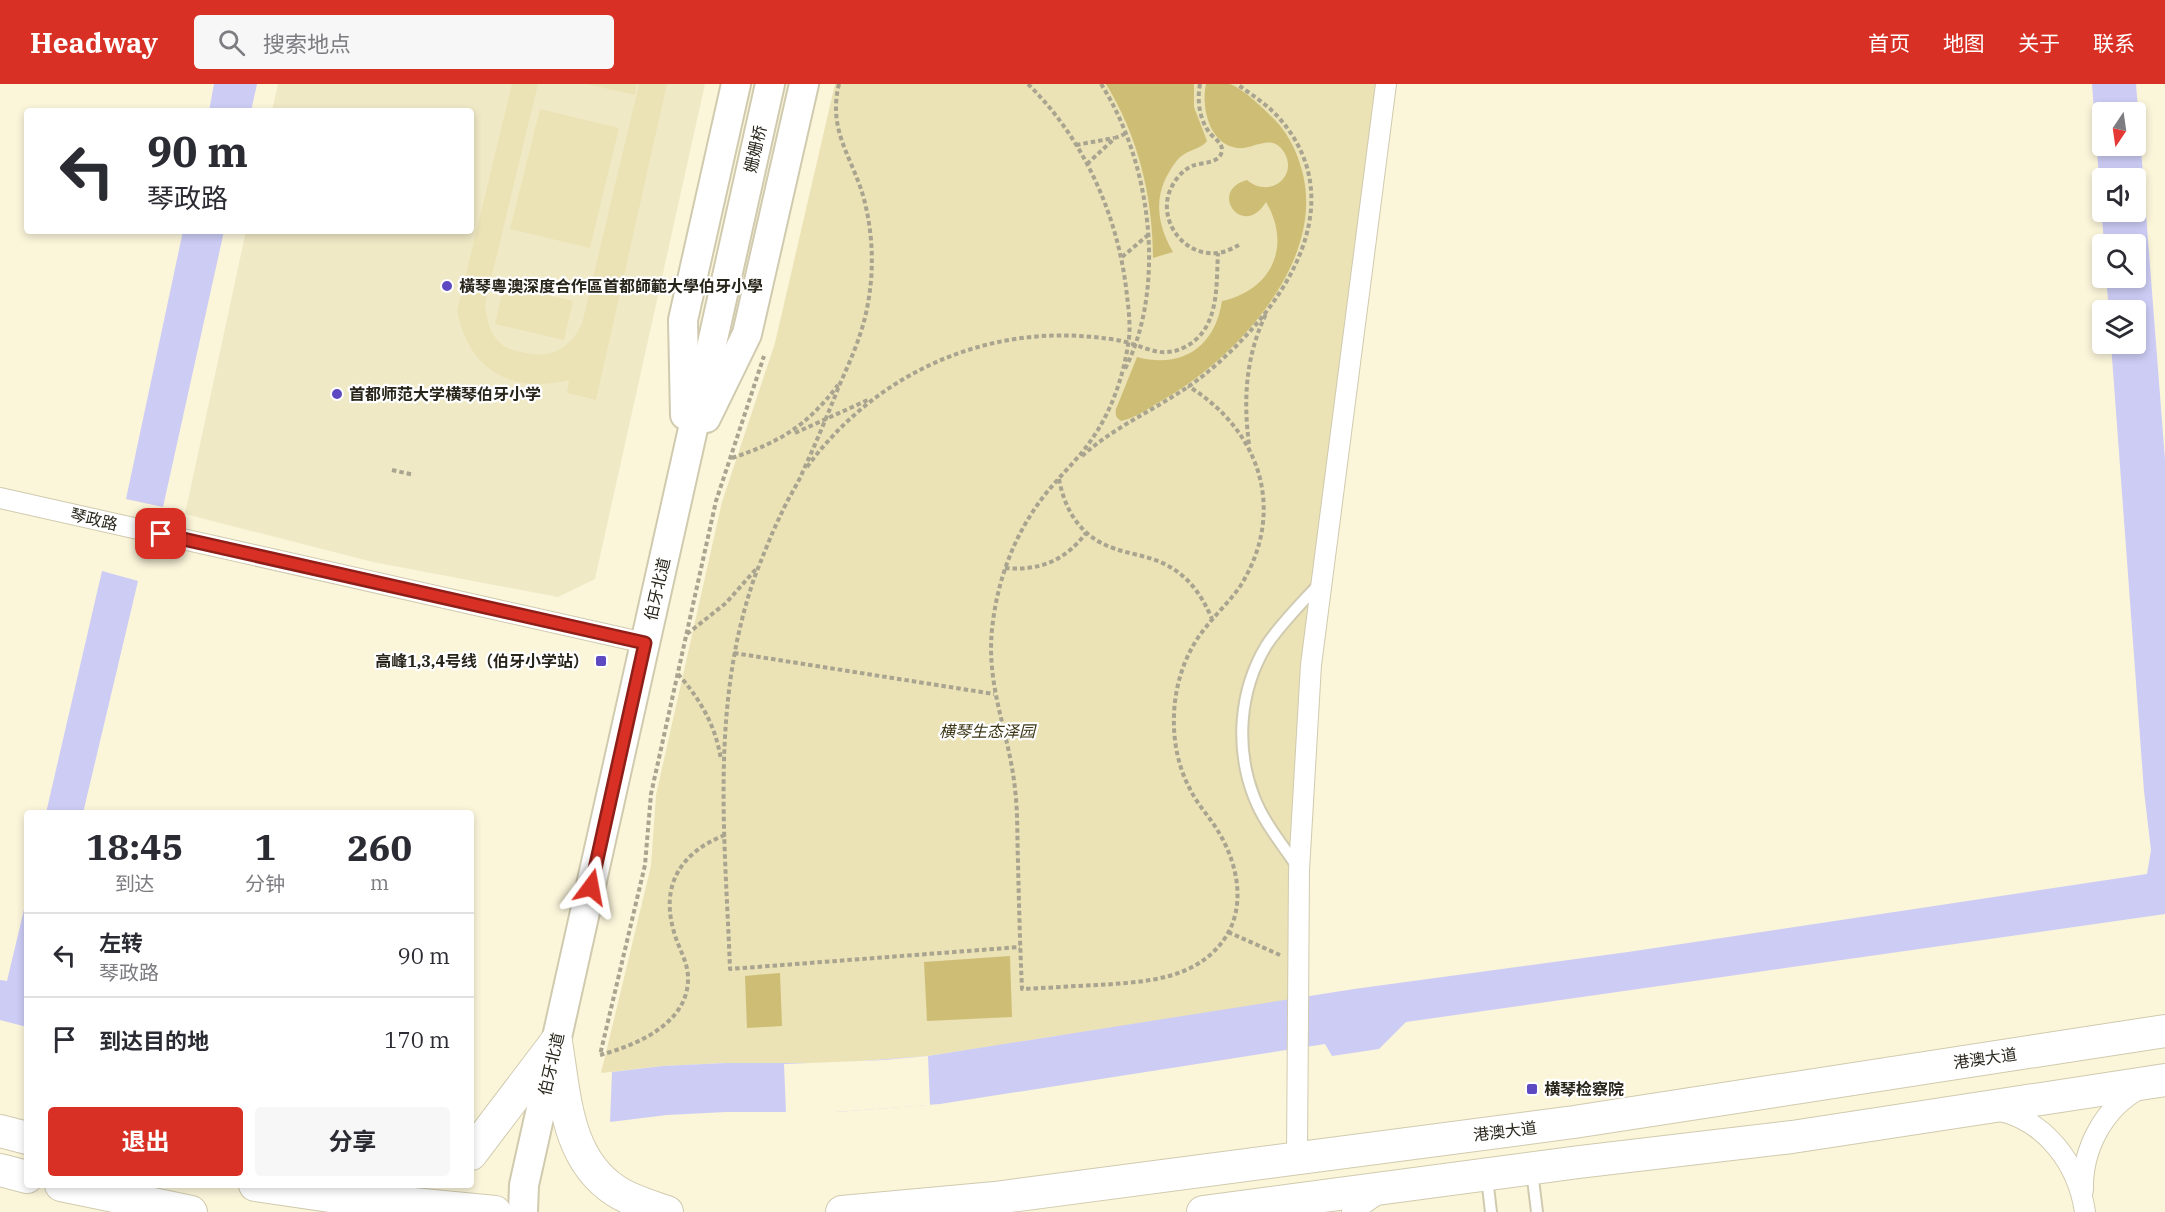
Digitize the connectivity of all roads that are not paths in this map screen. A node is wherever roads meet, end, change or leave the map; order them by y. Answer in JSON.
{"nodes":[{"id":1,"x":736,"y":84,"type":"edge"},
{"id":2,"x":770,"y":84,"type":"edge"},
{"id":3,"x":804,"y":84,"type":"edge"},
{"id":4,"x":1386,"y":84,"type":"edge"},
{"id":5,"x":741,"y":214,"type":"joint"},
{"id":6,"x":686,"y":461,"type":"junction"},
{"id":7,"x":0,"y":498,"type":"edge"},
{"id":8,"x":1322,"y":580,"type":"junction"},
{"id":9,"x":645,"y":643,"type":"junction"},
{"id":10,"x":1299,"y":870,"type":"junction"},
{"id":11,"x":2165,"y":1031,"type":"edge"},
{"id":12,"x":556,"y":1042,"type":"junction"},
{"id":13,"x":2158,"y":1082,"type":"edge"},
{"id":14,"x":1983,"y":1107,"type":"junction"},
{"id":15,"x":0,"y":1131,"type":"edge"},
{"id":16,"x":24,"y":1137,"type":"edge"},
{"id":17,"x":474,"y":1150,"type":"edge"},
{"id":18,"x":1297,"y":1158,"type":"junction"},
{"id":19,"x":1532,"y":1168,"type":"junction"},
{"id":20,"x":0,"y":1170,"type":"edge"},
{"id":21,"x":24,"y":1175,"type":"edge"},
{"id":22,"x":1486,"y":1175,"type":"junction"},
{"id":23,"x":1396,"y":1187,"type":"junction"},
{"id":24,"x":75,"y":1188,"type":"edge"},
{"id":25,"x":278,"y":1188,"type":"edge"},
{"id":26,"x":424,"y":1188,"type":"edge"},
{"id":27,"x":360,"y":1199,"type":"junction"},
{"id":28,"x":2084,"y":1205,"type":"edge"},
{"id":29,"x":191,"y":1212,"type":"edge"},
{"id":30,"x":495,"y":1212,"type":"edge"},
{"id":31,"x":523,"y":1212,"type":"edge"},
{"id":32,"x":667,"y":1212,"type":"edge"},
{"id":33,"x":842,"y":1212,"type":"edge"},
{"id":34,"x":1203,"y":1212,"type":"edge"},
{"id":35,"x":1209,"y":1212,"type":"edge"},
{"id":36,"x":1352,"y":1212,"type":"edge"},
{"id":37,"x":1491,"y":1212,"type":"edge"},
{"id":38,"x":1537,"y":1212,"type":"edge"}],
"edges":[{"from":1,"to":6,"type":"main road"},
{"from":2,"to":5,"type":"main road","name":"姗姗桥"},
{"from":3,"to":6,"type":"main road"},
{"from":4,"to":8,"type":"street"},
{"from":5,"to":6,"type":"main road","name":"伯牙北道"},
{"from":6,"to":9,"type":"main road","name":"伯牙北道"},
{"from":7,"to":9,"type":"street","name":"琴政路"},
{"from":8,"to":10,"type":"street"},
{"from":8,"to":10,"type":"lane"},
{"from":9,"to":12,"type":"main road","name":"伯牙北道"},
{"from":10,"to":18,"type":"street"},
{"from":11,"to":18,"type":"main road","name":"港澳大道"},
{"from":12,"to":17,"type":"main road"},
{"from":12,"to":31,"type":"main road","name":"伯牙北道"},
{"from":12,"to":32,"type":"main road"},
{"from":13,"to":14,"type":"main road"},
{"from":13,"to":28,"type":"street"},
{"from":14,"to":19,"type":"main road"},
{"from":14,"to":28,"type":"street"},
{"from":15,"to":16,"type":"main road"},
{"from":18,"to":33,"type":"main road","name":"港澳大道"},
{"from":19,"to":22,"type":"main road"},
{"from":19,"to":38,"type":"lane"},
{"from":20,"to":21,"type":"main road"},
{"from":22,"to":23,"type":"main road"},
{"from":22,"to":37,"type":"lane"},
{"from":23,"to":35,"type":"main road"},
{"from":23,"to":36,"type":"street"},
{"from":24,"to":29,"type":"main road"},
{"from":25,"to":27,"type":"main road"},
{"from":26,"to":27,"type":"main road"},
{"from":27,"to":30,"type":"main road"},
{"from":34,"to":35,"type":"main road"}]}
